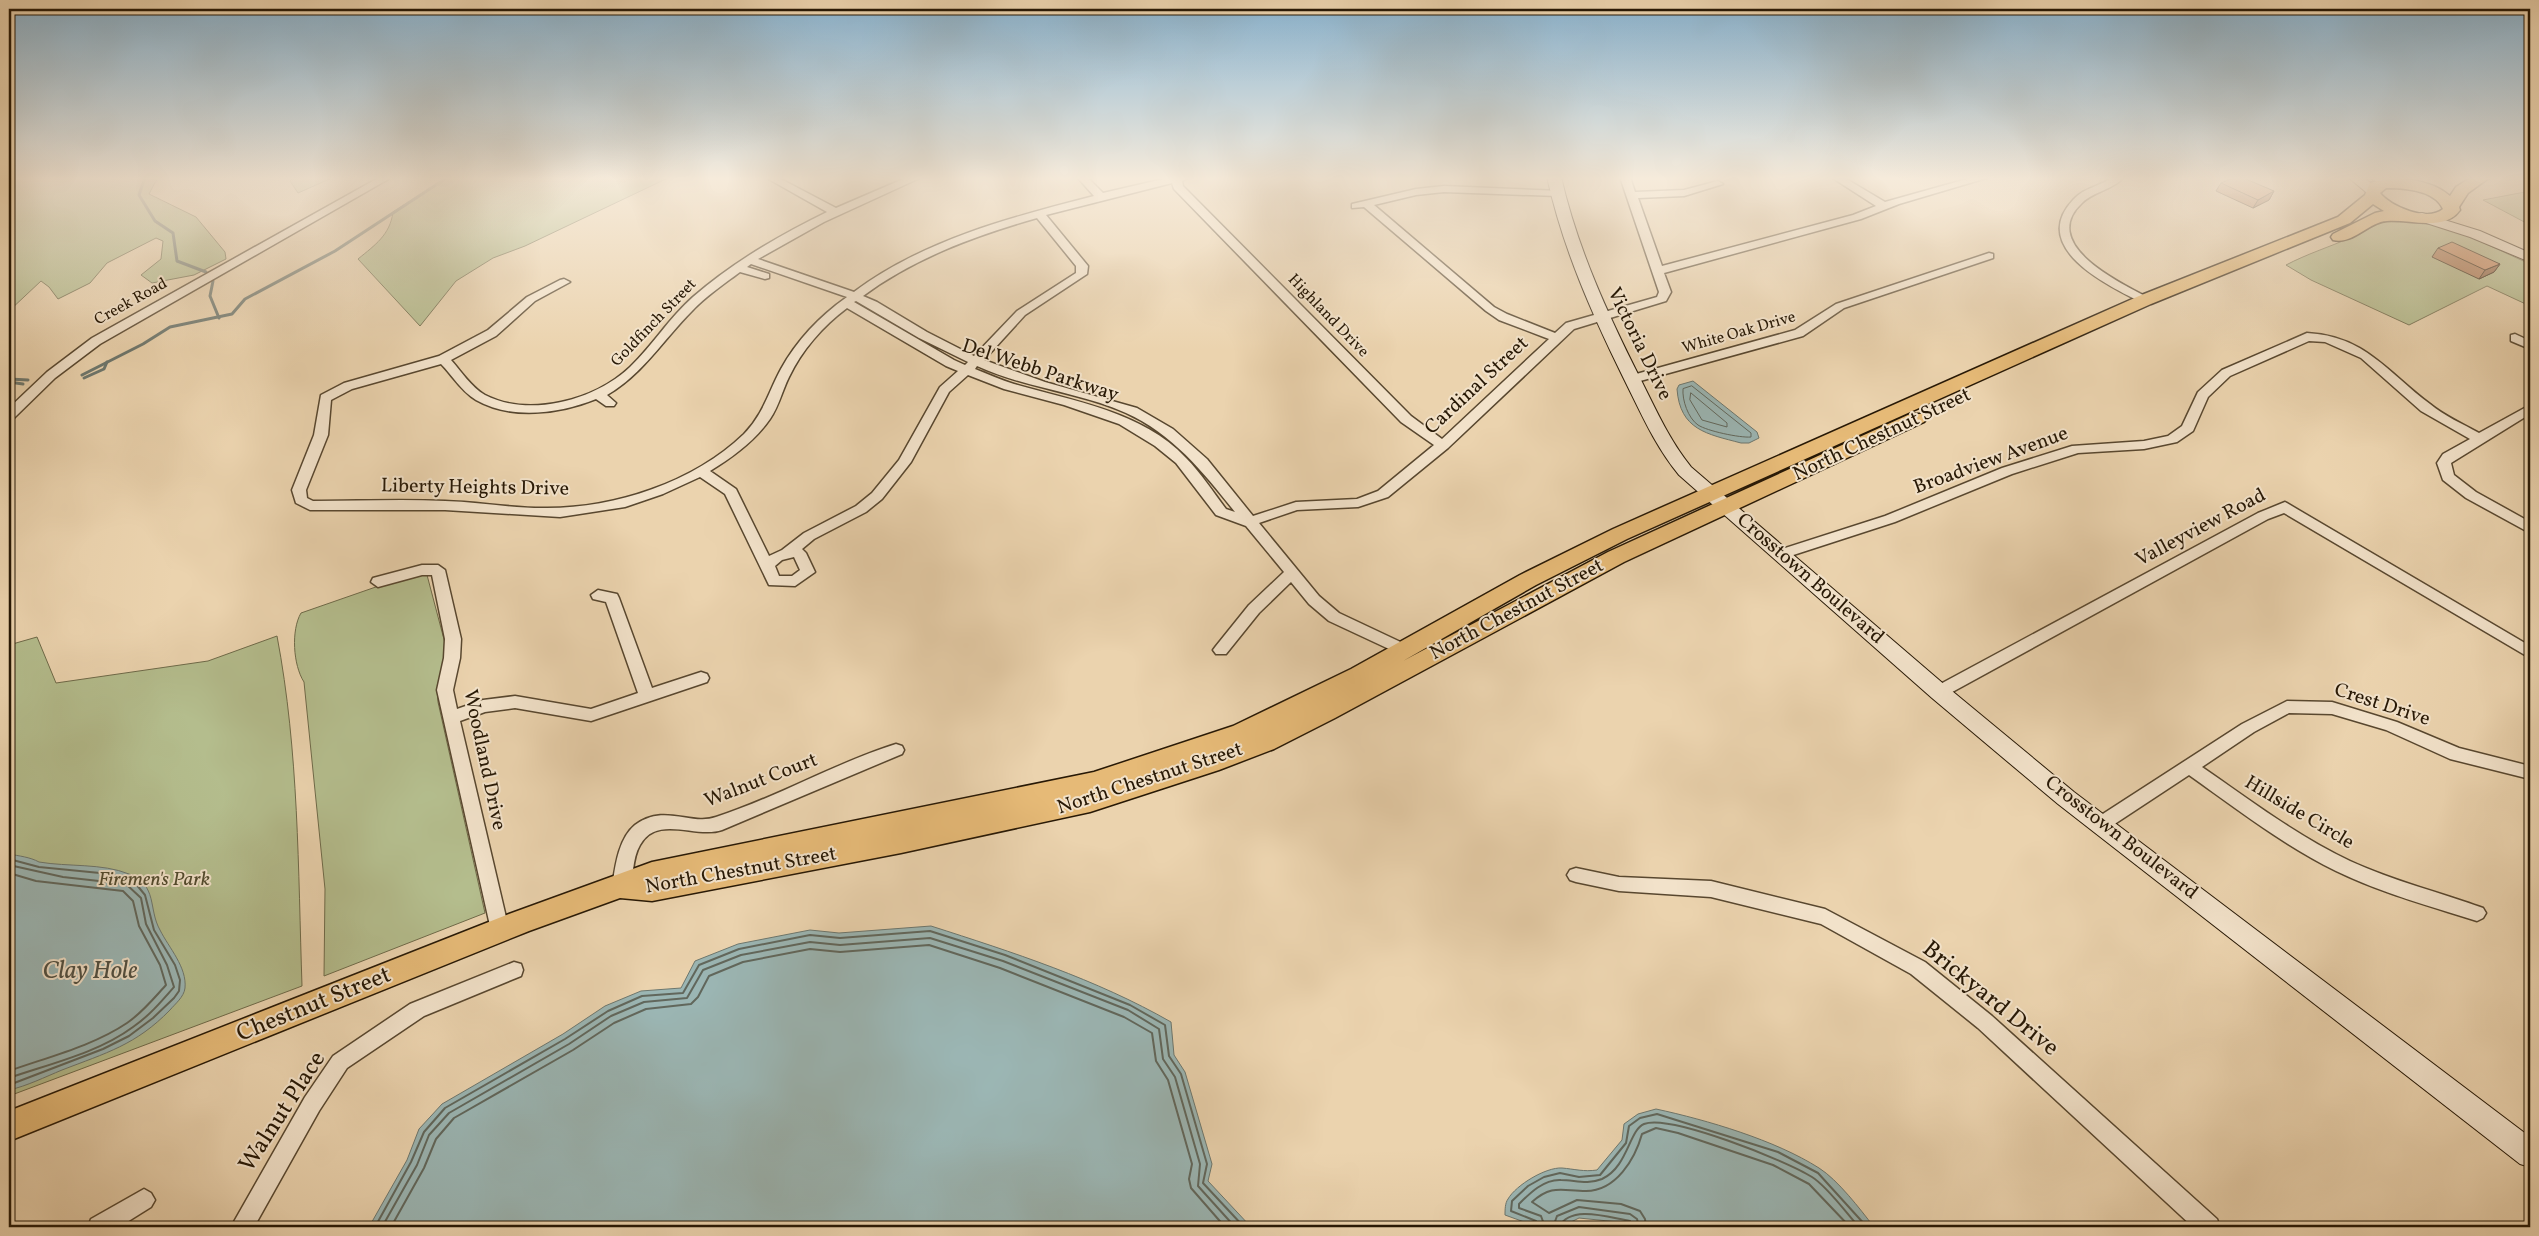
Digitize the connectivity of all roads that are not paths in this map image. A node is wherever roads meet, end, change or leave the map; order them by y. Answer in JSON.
{"nodes":[{"id":1,"x":285,"y":235,"type":"edge"},
{"id":2,"x":792,"y":235,"type":"edge"},
{"id":3,"x":982,"y":235,"type":"edge"},
{"id":4,"x":1057,"y":235,"type":"edge"},
{"id":5,"x":1225,"y":235,"type":"edge"},
{"id":6,"x":1398,"y":235,"type":"edge"},
{"id":7,"x":1570,"y":235,"type":"edge"},
{"id":8,"x":1645,"y":235,"type":"edge"},
{"id":9,"x":1792,"y":235,"type":"edge"},
{"id":10,"x":2064,"y":235,"type":"edge"},
{"id":11,"x":2307,"y":235,"type":"edge"},
{"id":12,"x":2345,"y":235,"type":"edge"},
{"id":13,"x":2477,"y":235,"type":"edge"},
{"id":14,"x":2493,"y":235,"type":"edge"},
{"id":15,"x":2530,"y":249,"type":"edge"},
{"id":16,"x":1989,"y":256,"type":"dead end"},
{"id":17,"x":2530,"y":258,"type":"edge"},
{"id":18,"x":745,"y":264,"type":"junction"},
{"id":19,"x":1658,"y":271,"type":"junction"},
{"id":20,"x":564,"y":282,"type":"dead end"},
{"id":21,"x":851,"y":300,"type":"junction"},
{"id":22,"x":2145,"y":300,"type":"junction"},
{"id":23,"x":1602,"y":316,"type":"junction"},
{"id":24,"x":1556,"y":338,"type":"junction"},
{"id":25,"x":2516,"y":338,"type":"dead end"},
{"id":26,"x":2530,"y":345,"type":"edge"},
{"id":27,"x":444,"y":359,"type":"junction"},
{"id":28,"x":971,"y":366,"type":"junction"},
{"id":29,"x":1633,"y":379,"type":"junction"},
{"id":30,"x":597,"y":394,"type":"junction"},
{"id":31,"x":610,"y":403,"type":"dead end"},
{"id":32,"x":2530,"y":409,"type":"edge"},
{"id":33,"x":9,"y":414,"type":"edge"},
{"id":34,"x":2480,"y":438,"type":"junction"},
{"id":35,"x":1443,"y":445,"type":"junction"},
{"id":36,"x":700,"y":471,"type":"junction"},
{"id":37,"x":1718,"y":500,"type":"junction"},
{"id":38,"x":1249,"y":522,"type":"junction"},
{"id":39,"x":2530,"y":528,"type":"edge"},
{"id":40,"x":787,"y":553,"type":"junction"},
{"id":41,"x":1781,"y":554,"type":"junction"},
{"id":42,"x":767,"y":565,"type":"junction"},
{"id":43,"x":1292,"y":573,"type":"junction"},
{"id":44,"x":378,"y":582,"type":"dead end"},
{"id":45,"x":598,"y":595,"type":"dead end"},
{"id":46,"x":1221,"y":650,"type":"dead end"},
{"id":47,"x":1404,"y":650,"type":"junction"},
{"id":48,"x":2530,"y":653,"type":"edge"},
{"id":49,"x":701,"y":678,"type":"dead end"},
{"id":50,"x":1939,"y":692,"type":"junction"},
{"id":51,"x":647,"y":698,"type":"junction"},
{"id":52,"x":452,"y":718,"type":"junction"},
{"id":53,"x":896,"y":750,"type":"dead end"},
{"id":54,"x":2190,"y":767,"type":"junction"},
{"id":55,"x":2530,"y":772,"type":"edge"},
{"id":56,"x":2101,"y":824,"type":"junction"},
{"id":57,"x":1576,"y":875,"type":"dead end"},
{"id":58,"x":620,"y":888,"type":"junction"},
{"id":59,"x":2477,"y":914,"type":"dead end"},
{"id":60,"x":500,"y":930,"type":"junction"},
{"id":61,"x":514,"y":970,"type":"dead end"},
{"id":62,"x":9,"y":1126,"type":"edge"},
{"id":63,"x":2530,"y":1154,"type":"edge"},
{"id":64,"x":144,"y":1200,"type":"dead end"},
{"id":65,"x":99,"y":1227,"type":"edge"},
{"id":66,"x":242,"y":1227,"type":"edge"},
{"id":67,"x":2209,"y":1227,"type":"edge"}],
"edges":[{"from":1,"to":33,"type":"street","name":"Creek Road"},
{"from":2,"to":18,"type":"street","name":"Goldfinch Street"},
{"from":3,"to":21,"type":"street","name":"Liberty Heights Drive"},
{"from":4,"to":28,"type":"street"},
{"from":5,"to":35,"type":"street","name":"Highland Drive"},
{"from":6,"to":24,"type":"street"},
{"from":7,"to":23,"type":"street","name":"Victoria Drive"},
{"from":8,"to":19,"type":"street"},
{"from":9,"to":19,"type":"street"},
{"from":10,"to":22,"type":"street"},
{"from":11,"to":22,"type":"main road","name":"North Chestnut Street"},
{"from":12,"to":37,"type":"main road","name":"North Chestnut Street"},
{"from":13,"to":17,"type":"street"},
{"from":14,"to":15,"type":"street"},
{"from":16,"to":29,"type":"street","name":"White Oak Drive"},
{"from":18,"to":21,"type":"street","name":"Del Webb Parkway"},
{"from":18,"to":30,"type":"street","name":"Goldfinch Street"},
{"from":19,"to":23,"type":"street","name":"Cardinal Street"},
{"from":20,"to":27,"type":"street"},
{"from":21,"to":28,"type":"street","name":"Del Webb Parkway"},
{"from":21,"to":36,"type":"street","name":"Liberty Heights Drive"},
{"from":22,"to":37,"type":"main road","name":"North Chestnut Street"},
{"from":23,"to":24,"type":"street","name":"Cardinal Street"},
{"from":23,"to":29,"type":"street","name":"Victoria Drive"},
{"from":24,"to":35,"type":"street","name":"Cardinal Street"},
{"from":25,"to":26,"type":"street"},
{"from":27,"to":30,"type":"street","name":"Goldfinch Street"},
{"from":27,"to":36,"type":"street","name":"Liberty Heights Drive"},
{"from":28,"to":38,"type":"street","name":"Del Webb Parkway"},
{"from":28,"to":40,"type":"street"},
{"from":29,"to":37,"type":"street","name":"Victoria Drive"},
{"from":30,"to":31,"type":"street"},
{"from":32,"to":34,"type":"street"},
{"from":34,"to":39,"type":"street"},
{"from":34,"to":41,"type":"street","name":"Broadview Avenue"},
{"from":35,"to":38,"type":"street","name":"Cardinal Street"},
{"from":36,"to":42,"type":"street"},
{"from":37,"to":41,"type":"street","name":"Crosstown Boulevard"},
{"from":37,"to":47,"type":"main road","name":"North Chestnut Street"},
{"from":37,"to":58,"type":"main road","name":"North Chestnut Street"},
{"from":38,"to":43,"type":"street"},
{"from":40,"to":42,"type":"street"},
{"from":40,"to":42,"type":"street"},
{"from":41,"to":50,"type":"street","name":"Crosstown Boulevard"},
{"from":43,"to":46,"type":"street"},
{"from":43,"to":47,"type":"street"},
{"from":44,"to":52,"type":"street","name":"Woodland Drive"},
{"from":45,"to":51,"type":"street"},
{"from":47,"to":58,"type":"main road","name":"North Chestnut Street"},
{"from":48,"to":50,"type":"street","name":"Valleyview Road"},
{"from":49,"to":51,"type":"street"},
{"from":50,"to":56,"type":"street","name":"Crosstown Boulevard"},
{"from":51,"to":52,"type":"street"},
{"from":52,"to":60,"type":"street","name":"Woodland Drive"},
{"from":53,"to":58,"type":"street","name":"Walnut Court"},
{"from":54,"to":55,"type":"street","name":"Crest Drive"},
{"from":54,"to":56,"type":"street","name":"Crest Drive"},
{"from":54,"to":59,"type":"street","name":"Hillside Circle"},
{"from":56,"to":63,"type":"street","name":"Crosstown Boulevard"},
{"from":57,"to":67,"type":"street","name":"Brickyard Drive"},
{"from":58,"to":60,"type":"main road","name":"Chestnut Street"},
{"from":60,"to":62,"type":"main road","name":"Chestnut Street"},
{"from":61,"to":66,"type":"street","name":"Walnut Place"},
{"from":64,"to":65,"type":"street"}]}
